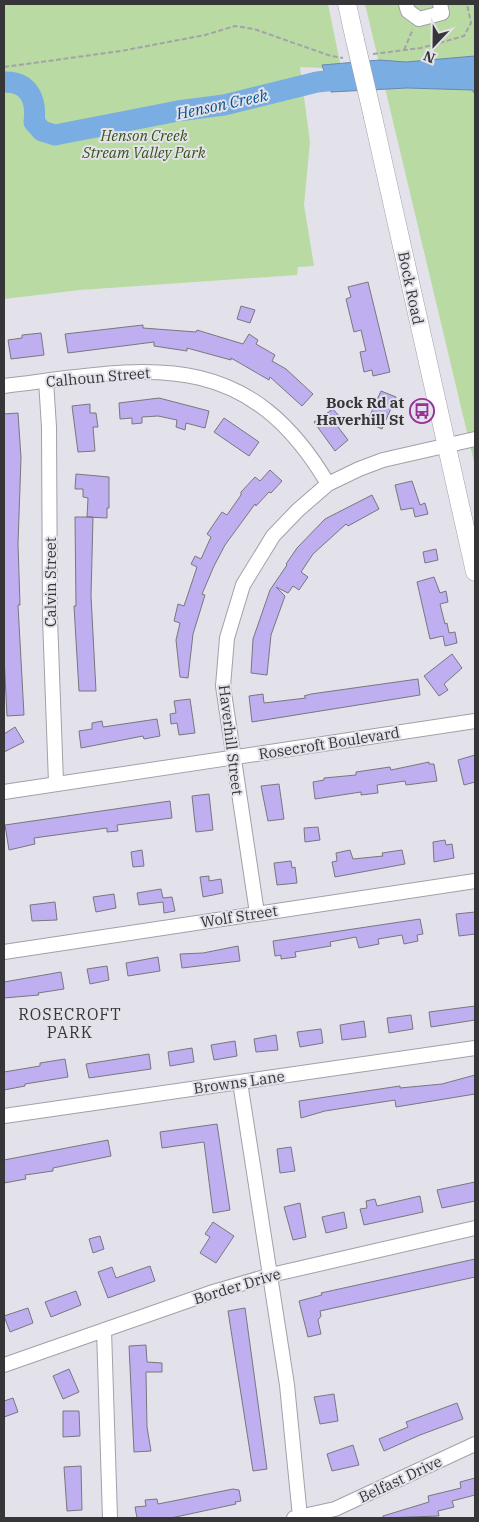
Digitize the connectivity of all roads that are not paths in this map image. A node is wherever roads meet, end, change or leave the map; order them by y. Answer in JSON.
{"nodes":[{"id":1,"x":347,"y":4,"type":"edge"},
{"id":2,"x":406,"y":4,"type":"edge"},
{"id":3,"x":440,"y":4,"type":"edge"},
{"id":4,"x":46,"y":381,"type":"junction"},
{"id":5,"x":4,"y":386,"type":"edge"},
{"id":6,"x":475,"y":440,"type":"edge"},
{"id":7,"x":446,"y":446,"type":"junction"},
{"id":8,"x":328,"y":484,"type":"junction"},
{"id":9,"x":475,"y":572,"type":"edge"},
{"id":10,"x":475,"y":720,"type":"edge"},
{"id":11,"x":232,"y":758,"type":"junction"},
{"id":12,"x":56,"y":783,"type":"junction"},
{"id":13,"x":4,"y":792,"type":"edge"},
{"id":14,"x":475,"y":881,"type":"edge"},
{"id":15,"x":257,"y":913,"type":"junction"},
{"id":16,"x":4,"y":952,"type":"edge"},
{"id":17,"x":475,"y":1048,"type":"edge"},
{"id":18,"x":240,"y":1082,"type":"junction"},
{"id":19,"x":4,"y":1116,"type":"edge"},
{"id":20,"x":475,"y":1228,"type":"edge"},
{"id":21,"x":271,"y":1275,"type":"junction"},
{"id":22,"x":104,"y":1330,"type":"junction"},
{"id":23,"x":4,"y":1365,"type":"edge"},
{"id":24,"x":475,"y":1444,"type":"edge"},
{"id":25,"x":297,"y":1517,"type":"edge"},
{"id":26,"x":110,"y":1518,"type":"edge"}],
"edges":[{"from":1,"to":7,"type":"main road","name":"Bock Road","bridge":true},
{"from":2,"to":3,"type":"street"},
{"from":4,"to":5,"type":"street","name":"Calhoun Street"},
{"from":4,"to":8,"type":"street","name":"Calhoun Street"},
{"from":4,"to":12,"type":"street","name":"Calvin Street"},
{"from":6,"to":7,"type":"street","name":"Haverhill Street"},
{"from":7,"to":8,"type":"street","name":"Haverhill Street"},
{"from":7,"to":9,"type":"main road","name":"Bock Road"},
{"from":8,"to":11,"type":"street","name":"Haverhill Street"},
{"from":10,"to":11,"type":"street","name":"Rosecroft Boulevard"},
{"from":11,"to":12,"type":"street","name":"Rosecroft Boulevard"},
{"from":11,"to":15,"type":"street","name":"Haverhill Street"},
{"from":12,"to":13,"type":"street","name":"Rosecroft Boulevard"},
{"from":14,"to":15,"type":"street","name":"Wolf Street"},
{"from":15,"to":16,"type":"street","name":"Wolf Street"},
{"from":17,"to":18,"type":"street","name":"Browns Lane"},
{"from":18,"to":19,"type":"street","name":"Browns Lane"},
{"from":18,"to":21,"type":"street"},
{"from":20,"to":21,"type":"street","name":"Border Drive"},
{"from":21,"to":22,"type":"street","name":"Border Drive"},
{"from":21,"to":25,"type":"street"},
{"from":22,"to":23,"type":"street","name":"Border Drive"},
{"from":22,"to":26,"type":"street"},
{"from":24,"to":25,"type":"street","name":"Belfast Drive"}]}
